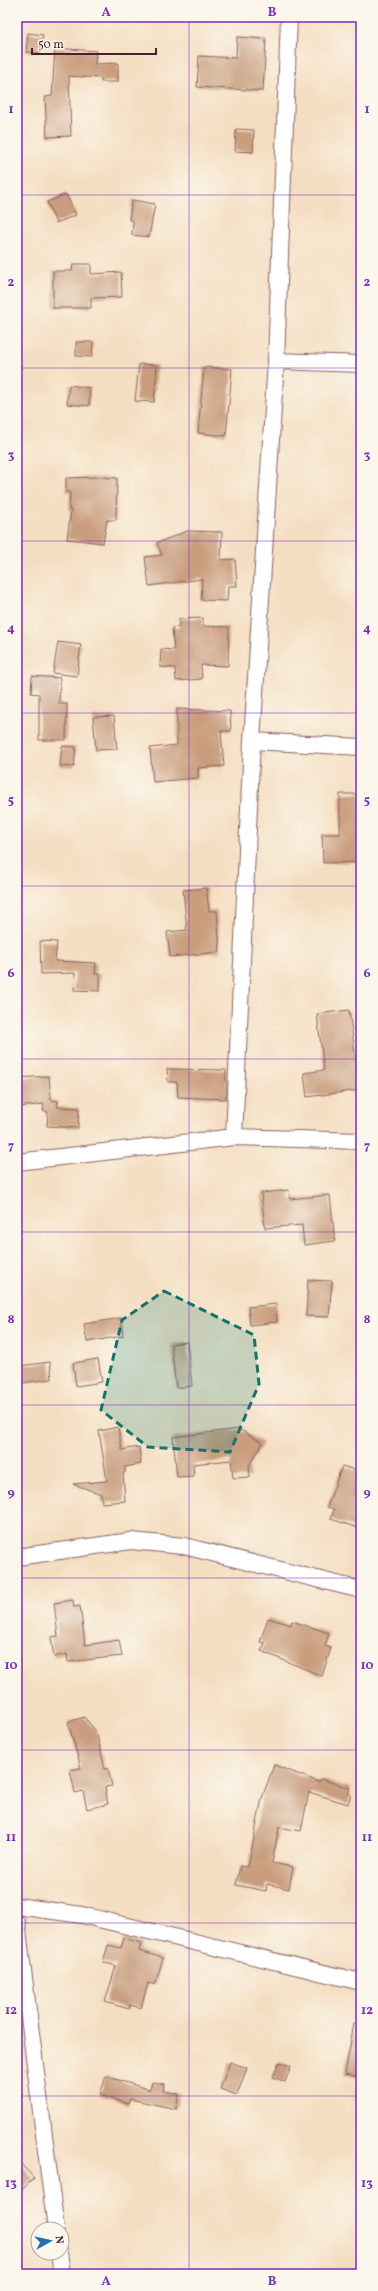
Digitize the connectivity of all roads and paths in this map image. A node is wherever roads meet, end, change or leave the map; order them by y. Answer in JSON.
{"nodes":[{"id":1,"x":289,"y":17,"type":"edge"},
{"id":2,"x":276,"y":361,"type":"junction"},
{"id":3,"x":361,"y":364,"type":"edge"},
{"id":4,"x":252,"y":741,"type":"junction"},
{"id":5,"x":361,"y":747,"type":"edge"},
{"id":6,"x":234,"y":1136,"type":"junction"},
{"id":7,"x":361,"y":1141,"type":"edge"},
{"id":8,"x":17,"y":1162,"type":"edge"},
{"id":9,"x":17,"y":1557,"type":"edge"},
{"id":10,"x":361,"y":1590,"type":"edge"},
{"id":11,"x":17,"y":1906,"type":"edge"},
{"id":12,"x":17,"y":1923,"type":"edge"},
{"id":13,"x":361,"y":1982,"type":"edge"},
{"id":14,"x":55,"y":2221,"type":"edge"},
{"id":15,"x":60,"y":2261,"type":"edge"},
{"id":16,"x":62,"y":2274,"type":"edge"}],
"edges":[{"from":1,"to":2,"type":"street"},
{"from":2,"to":3,"type":"street"},
{"from":2,"to":4,"type":"street"},
{"from":4,"to":5,"type":"street"},
{"from":4,"to":6,"type":"street"},
{"from":6,"to":7,"type":"street"},
{"from":6,"to":8,"type":"street"},
{"from":9,"to":10,"type":"street"},
{"from":11,"to":13,"type":"street"},
{"from":12,"to":14,"type":"street"},
{"from":15,"to":16,"type":"street"}]}
